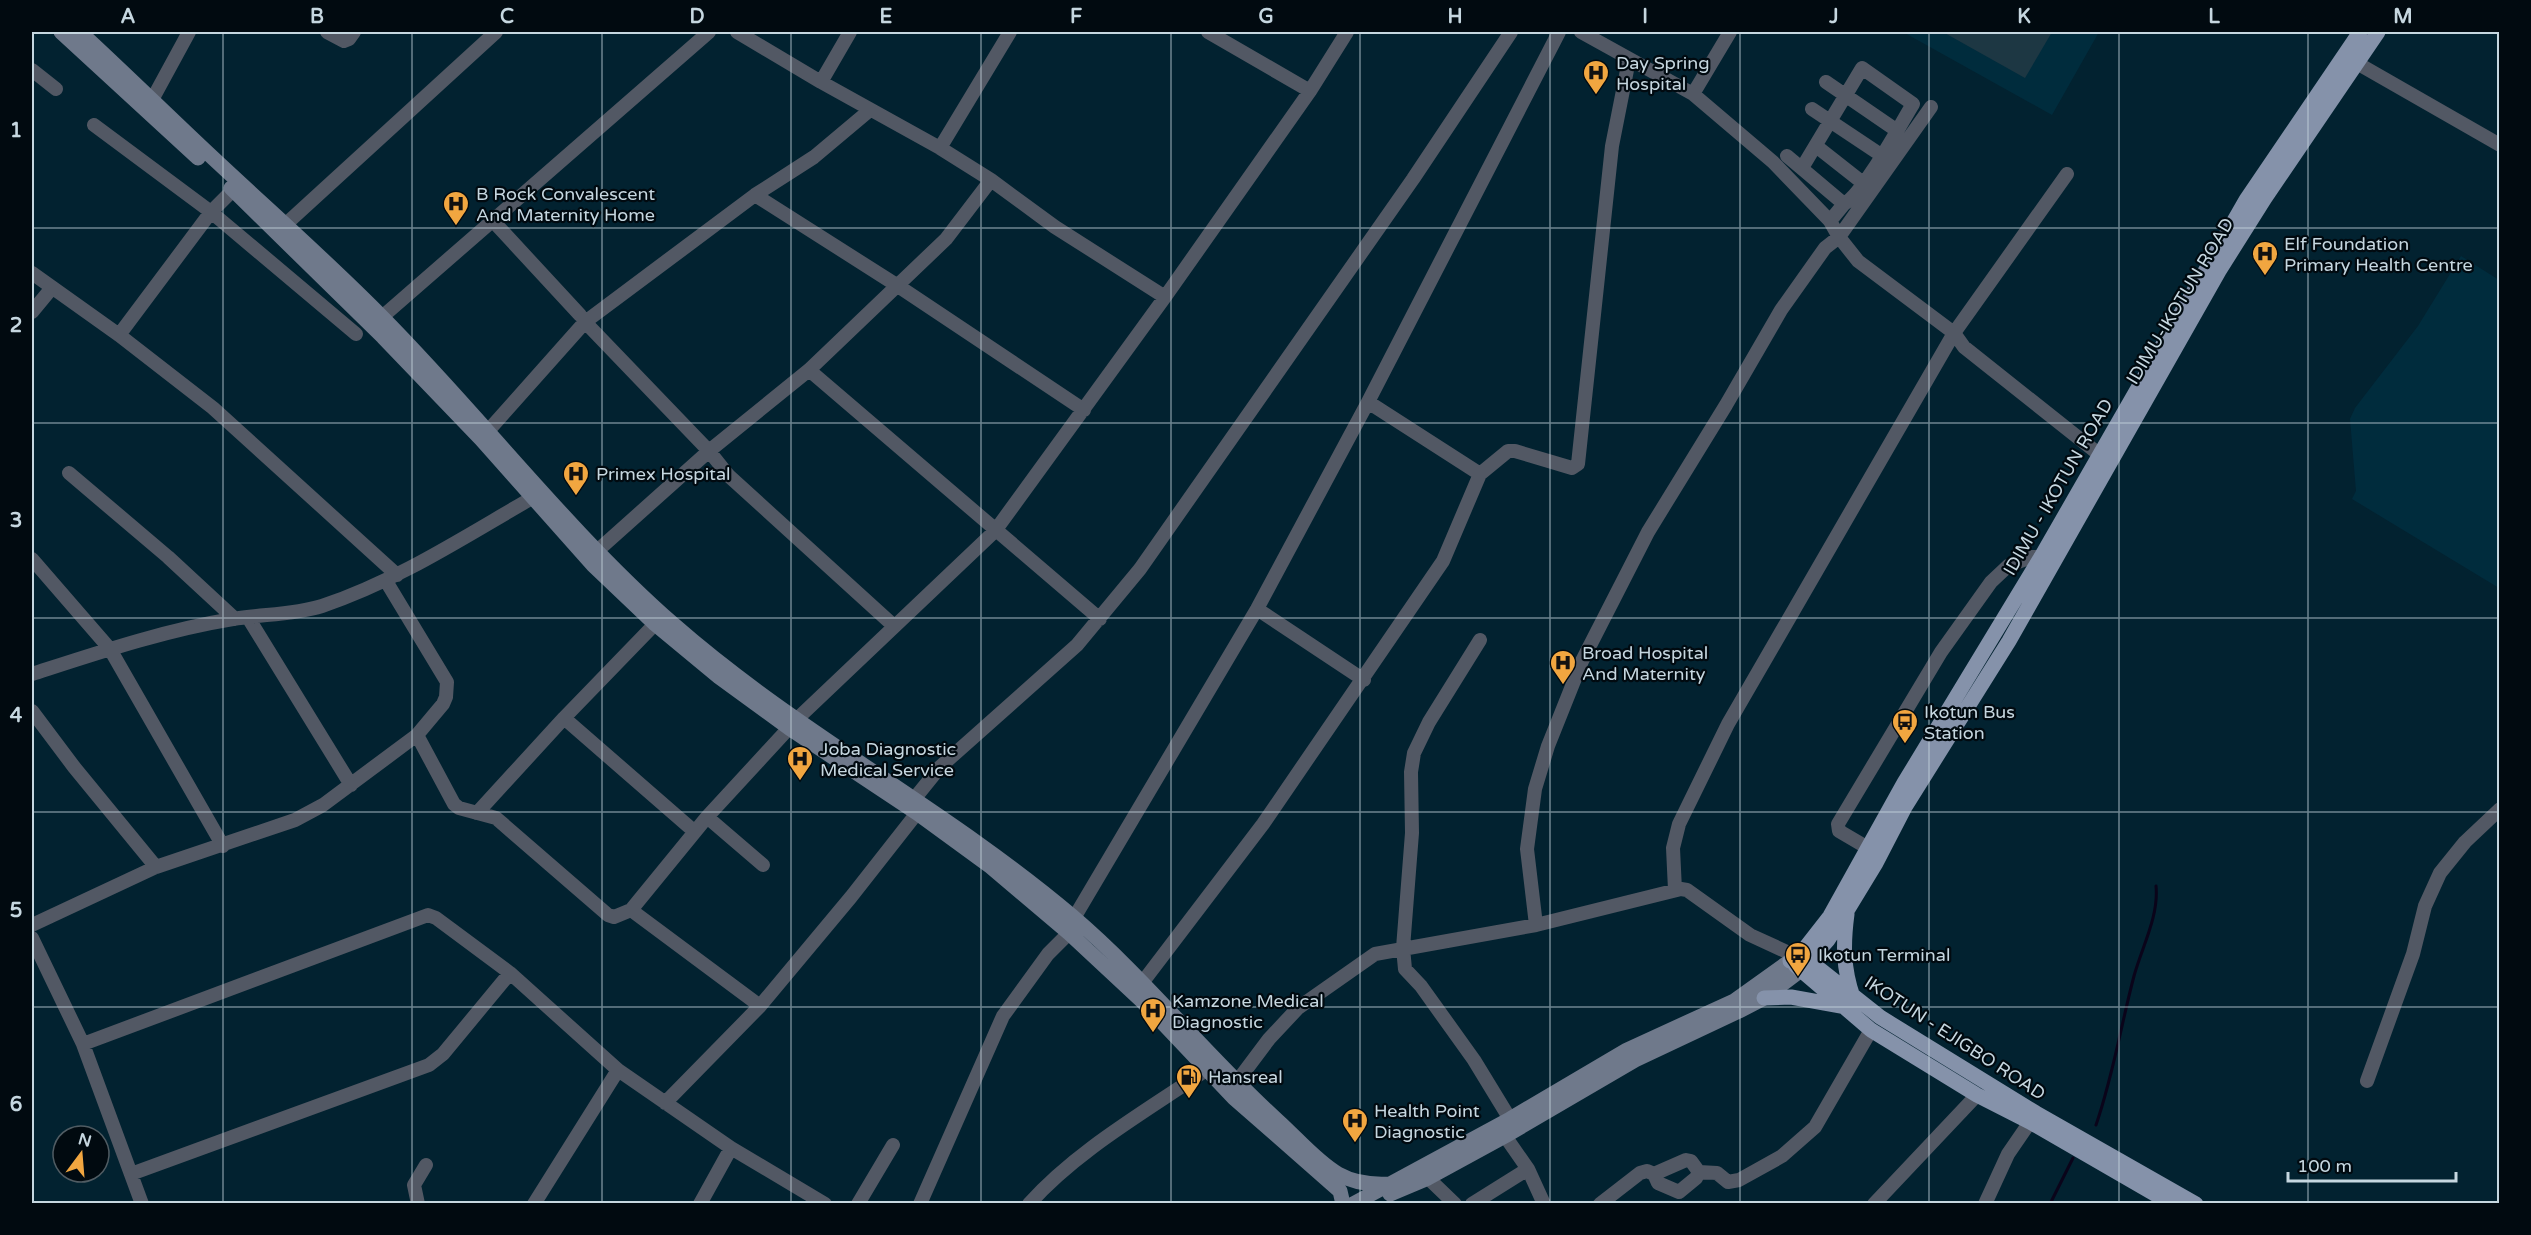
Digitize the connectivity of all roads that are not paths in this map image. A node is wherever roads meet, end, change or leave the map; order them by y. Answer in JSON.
{"nodes":[{"id":1,"x":61,"y":32,"type":"edge"},
{"id":2,"x":80,"y":32,"type":"edge"},
{"id":3,"x":189,"y":32,"type":"edge"},
{"id":4,"x":327,"y":32,"type":"edge"},
{"id":5,"x":354,"y":32,"type":"edge"},
{"id":6,"x":495,"y":32,"type":"edge"},
{"id":7,"x":708,"y":32,"type":"edge"},
{"id":8,"x":737,"y":32,"type":"edge"},
{"id":9,"x":850,"y":32,"type":"edge"},
{"id":10,"x":1010,"y":32,"type":"edge"},
{"id":11,"x":1208,"y":32,"type":"edge"},
{"id":12,"x":1347,"y":32,"type":"edge"},
{"id":13,"x":1511,"y":32,"type":"edge"},
{"id":14,"x":1559,"y":32,"type":"edge"},
{"id":15,"x":1584,"y":32,"type":"edge"},
{"id":16,"x":1730,"y":32,"type":"edge"},
{"id":17,"x":2360,"y":32,"type":"edge"},
{"id":18,"x":2378,"y":32,"type":"edge"},
{"id":19,"x":2350,"y":59,"type":"junction"},
{"id":20,"x":1629,"y":60,"type":"junction"},
{"id":21,"x":32,"y":70,"type":"edge"},
{"id":22,"x":821,"y":82,"type":"junction"},
{"id":23,"x":1826,"y":82,"type":"dead end"},
{"id":24,"x":56,"y":89,"type":"dead end"},
{"id":25,"x":1310,"y":90,"type":"junction"},
{"id":26,"x":1693,"y":94,"type":"junction"},
{"id":27,"x":1845,"y":96,"type":"junction"},
{"id":28,"x":153,"y":100,"type":"junction"},
{"id":29,"x":1931,"y":107,"type":"dead end"},
{"id":30,"x":1812,"y":109,"type":"dead end"},
{"id":31,"x":870,"y":110,"type":"junction"},
{"id":32,"x":1830,"y":122,"type":"junction"},
{"id":33,"x":94,"y":125,"type":"dead end"},
{"id":34,"x":1896,"y":130,"type":"junction"},
{"id":35,"x":2499,"y":145,"type":"edge"},
{"id":36,"x":1815,"y":146,"type":"junction"},
{"id":37,"x":940,"y":148,"type":"junction"},
{"id":38,"x":1881,"y":155,"type":"junction"},
{"id":39,"x":1787,"y":156,"type":"dead end"},
{"id":40,"x":1802,"y":168,"type":"junction"},
{"id":41,"x":2067,"y":174,"type":"dead end"},
{"id":42,"x":990,"y":180,"type":"junction"},
{"id":43,"x":1863,"y":183,"type":"junction"},
{"id":44,"x":234,"y":190,"type":"junction"},
{"id":45,"x":755,"y":195,"type":"junction"},
{"id":46,"x":1844,"y":204,"type":"junction"},
{"id":47,"x":211,"y":212,"type":"junction"},
{"id":48,"x":494,"y":222,"type":"junction"},
{"id":49,"x":1830,"y":222,"type":"junction"},
{"id":50,"x":286,"y":224,"type":"junction"},
{"id":51,"x":1839,"y":237,"type":"junction"},
{"id":52,"x":32,"y":273,"type":"edge"},
{"id":53,"x":898,"y":286,"type":"junction"},
{"id":54,"x":51,"y":289,"type":"junction"},
{"id":55,"x":1165,"y":297,"type":"junction"},
{"id":56,"x":32,"y":312,"type":"edge"},
{"id":57,"x":382,"y":317,"type":"junction"},
{"id":58,"x":582,"y":318,"type":"junction"},
{"id":59,"x":1954,"y":333,"type":"junction"},
{"id":60,"x":356,"y":334,"type":"dead end"},
{"id":61,"x":118,"y":335,"type":"junction"},
{"id":62,"x":809,"y":370,"type":"junction"},
{"id":63,"x":1368,"y":402,"type":"junction"},
{"id":64,"x":1084,"y":410,"type":"junction"},
{"id":65,"x":2123,"y":427,"type":"junction"},
{"id":66,"x":488,"y":431,"type":"junction"},
{"id":67,"x":709,"y":452,"type":"junction"},
{"id":68,"x":2100,"y":455,"type":"junction"},
{"id":69,"x":69,"y":473,"type":"dead end"},
{"id":70,"x":1480,"y":474,"type":"junction"},
{"id":71,"x":532,"y":498,"type":"junction"},
{"id":72,"x":995,"y":531,"type":"junction"},
{"id":73,"x":596,"y":552,"type":"junction"},
{"id":74,"x":2041,"y":557,"type":"junction"},
{"id":75,"x":32,"y":559,"type":"edge"},
{"id":76,"x":392,"y":578,"type":"junction"},
{"id":77,"x":1257,"y":609,"type":"junction"},
{"id":78,"x":235,"y":619,"type":"junction"},
{"id":79,"x":249,"y":619,"type":"junction"},
{"id":80,"x":1100,"y":619,"type":"junction"},
{"id":81,"x":655,"y":624,"type":"junction"},
{"id":82,"x":894,"y":626,"type":"junction"},
{"id":83,"x":1480,"y":640,"type":"dead end"},
{"id":84,"x":110,"y":649,"type":"junction"},
{"id":85,"x":698,"y":652,"type":"junction"},
{"id":86,"x":32,"y":674,"type":"edge"},
{"id":87,"x":1364,"y":680,"type":"junction"},
{"id":88,"x":32,"y":711,"type":"edge"},
{"id":89,"x":564,"y":718,"type":"junction"},
{"id":90,"x":793,"y":724,"type":"junction"},
{"id":91,"x":417,"y":735,"type":"junction"},
{"id":92,"x":351,"y":785,"type":"junction"},
{"id":93,"x":916,"y":805,"type":"junction"},
{"id":94,"x":2498,"y":811,"type":"edge"},
{"id":95,"x":477,"y":813,"type":"junction"},
{"id":96,"x":707,"y":817,"type":"junction"},
{"id":97,"x":695,"y":832,"type":"junction"},
{"id":98,"x":223,"y":846,"type":"junction"},
{"id":99,"x":1868,"y":848,"type":"junction"},
{"id":100,"x":764,"y":865,"type":"dead end"},
{"id":101,"x":156,"y":867,"type":"junction"},
{"id":102,"x":1675,"y":890,"type":"junction"},
{"id":103,"x":1848,"y":909,"type":"junction"},
{"id":104,"x":631,"y":910,"type":"junction"},
{"id":105,"x":1074,"y":918,"type":"junction"},
{"id":106,"x":32,"y":925,"type":"edge"},
{"id":107,"x":1536,"y":925,"type":"junction"},
{"id":108,"x":1069,"y":933,"type":"junction"},
{"id":109,"x":32,"y":938,"type":"edge"},
{"id":110,"x":1403,"y":948,"type":"junction"},
{"id":111,"x":1798,"y":959,"type":"junction"},
{"id":112,"x":510,"y":973,"type":"junction"},
{"id":113,"x":1142,"y":983,"type":"junction"},
{"id":114,"x":1764,"y":998,"type":"junction"},
{"id":115,"x":1848,"y":1002,"type":"junction"},
{"id":116,"x":760,"y":1006,"type":"junction"},
{"id":117,"x":1871,"y":1030,"type":"junction"},
{"id":118,"x":83,"y":1044,"type":"junction"},
{"id":119,"x":618,"y":1070,"type":"junction"},
{"id":120,"x":1206,"y":1070,"type":"junction"},
{"id":121,"x":2367,"y":1081,"type":"dead end"},
{"id":122,"x":1236,"y":1083,"type":"junction"},
{"id":123,"x":1977,"y":1095,"type":"junction"},
{"id":124,"x":665,"y":1103,"type":"junction"},
{"id":125,"x":1510,"y":1119,"type":"junction"},
{"id":126,"x":2030,"y":1122,"type":"junction"},
{"id":127,"x":1505,"y":1136,"type":"junction"},
{"id":128,"x":893,"y":1145,"type":"dead end"},
{"id":129,"x":731,"y":1148,"type":"junction"},
{"id":130,"x":426,"y":1165,"type":"dead end"},
{"id":131,"x":1527,"y":1169,"type":"junction"},
{"id":132,"x":1699,"y":1172,"type":"junction"},
{"id":133,"x":131,"y":1174,"type":"junction"},
{"id":134,"x":1654,"y":1174,"type":"junction"},
{"id":135,"x":1428,"y":1178,"type":"junction"},
{"id":136,"x":1354,"y":1181,"type":"junction"},
{"id":137,"x":1389,"y":1184,"type":"junction"},
{"id":138,"x":1355,"y":1201,"type":"edge"},
{"id":139,"x":142,"y":1203,"type":"edge"},
{"id":140,"x":418,"y":1203,"type":"edge"},
{"id":141,"x":534,"y":1203,"type":"edge"},
{"id":142,"x":700,"y":1203,"type":"edge"},
{"id":143,"x":825,"y":1203,"type":"edge"},
{"id":144,"x":858,"y":1203,"type":"edge"},
{"id":145,"x":920,"y":1203,"type":"edge"},
{"id":146,"x":1029,"y":1203,"type":"edge"},
{"id":147,"x":1455,"y":1203,"type":"edge"},
{"id":148,"x":1472,"y":1203,"type":"edge"},
{"id":149,"x":1544,"y":1203,"type":"edge"},
{"id":150,"x":1600,"y":1203,"type":"edge"},
{"id":151,"x":1874,"y":1203,"type":"edge"},
{"id":152,"x":1985,"y":1203,"type":"edge"},
{"id":153,"x":2172,"y":1203,"type":"edge"},
{"id":154,"x":2196,"y":1203,"type":"edge"}],
"edges":[{"from":1,"to":44,"type":"main road"},
{"from":2,"to":28,"type":"main road"},
{"from":3,"to":28,"type":"street"},
{"from":4,"to":5,"type":"street"},
{"from":6,"to":50,"type":"street"},
{"from":7,"to":48,"type":"street"},
{"from":8,"to":22,"type":"street"},
{"from":9,"to":22,"type":"street"},
{"from":10,"to":37,"type":"street"},
{"from":11,"to":25,"type":"street"},
{"from":12,"to":25,"type":"street"},
{"from":13,"to":80,"type":"street"},
{"from":14,"to":63,"type":"street"},
{"from":15,"to":20,"type":"street"},
{"from":16,"to":26,"type":"street"},
{"from":17,"to":19,"type":"main road"},
{"from":18,"to":19,"type":"main road","name":"IDIMU-IKOTUN ROAD"},
{"from":19,"to":35,"type":"street"},
{"from":19,"to":65,"type":"main road","name":"IDIMU-IKOTUN ROAD"},
{"from":20,"to":26,"type":"street"},
{"from":20,"to":70,"type":"street"},
{"from":21,"to":24,"type":"street"},
{"from":22,"to":31,"type":"street"},
{"from":23,"to":27,"type":"street"},
{"from":25,"to":55,"type":"street"},
{"from":26,"to":49,"type":"street"},
{"from":27,"to":32,"type":"street"},
{"from":27,"to":34,"type":"street"},
{"from":27,"to":34,"type":"street"},
{"from":28,"to":50,"type":"main road"},
{"from":29,"to":51,"type":"street"},
{"from":30,"to":32,"type":"street"},
{"from":31,"to":37,"type":"street"},
{"from":31,"to":45,"type":"street"},
{"from":32,"to":36,"type":"street"},
{"from":32,"to":38,"type":"street"},
{"from":33,"to":47,"type":"street"},
{"from":34,"to":38,"type":"street"},
{"from":36,"to":40,"type":"street"},
{"from":36,"to":43,"type":"street"},
{"from":37,"to":42,"type":"street"},
{"from":38,"to":43,"type":"street"},
{"from":39,"to":40,"type":"street"},
{"from":40,"to":46,"type":"street"},
{"from":41,"to":59,"type":"street"},
{"from":42,"to":53,"type":"street"},
{"from":42,"to":55,"type":"street"},
{"from":43,"to":46,"type":"street"},
{"from":44,"to":47,"type":"street"},
{"from":44,"to":71,"type":"main road"},
{"from":45,"to":53,"type":"street"},
{"from":45,"to":58,"type":"street"},
{"from":46,"to":49,"type":"street"},
{"from":47,"to":60,"type":"street"},
{"from":47,"to":61,"type":"street"},
{"from":48,"to":57,"type":"street"},
{"from":48,"to":58,"type":"street"},
{"from":49,"to":51,"type":"street"},
{"from":50,"to":57,"type":"main road"},
{"from":51,"to":59,"type":"street"},
{"from":51,"to":107,"type":"street"},
{"from":52,"to":54,"type":"street"},
{"from":53,"to":62,"type":"street"},
{"from":53,"to":64,"type":"street"},
{"from":54,"to":56,"type":"street"},
{"from":54,"to":61,"type":"street"},
{"from":55,"to":64,"type":"street"},
{"from":57,"to":66,"type":"main road"},
{"from":58,"to":66,"type":"street"},
{"from":58,"to":67,"type":"street"},
{"from":59,"to":68,"type":"street"},
{"from":59,"to":102,"type":"street"},
{"from":61,"to":76,"type":"street"},
{"from":62,"to":67,"type":"street"},
{"from":62,"to":72,"type":"street"},
{"from":63,"to":70,"type":"street"},
{"from":63,"to":77,"type":"street"},
{"from":64,"to":72,"type":"street"},
{"from":65,"to":68,"type":"main road","name":"IDIMU - IKOTUN ROAD"},
{"from":65,"to":103,"type":"main road","name":"IDIMU-IKOTUN ROAD"},
{"from":66,"to":73,"type":"main road"},
{"from":67,"to":73,"type":"street"},
{"from":67,"to":82,"type":"street"},
{"from":68,"to":74,"type":"main road","name":"IDIMU - IKOTUN ROAD"},
{"from":69,"to":78,"type":"street"},
{"from":70,"to":87,"type":"street"},
{"from":71,"to":76,"type":"street"},
{"from":71,"to":81,"type":"main road"},
{"from":72,"to":80,"type":"street"},
{"from":72,"to":82,"type":"street"},
{"from":73,"to":85,"type":"main road"},
{"from":74,"to":99,"type":"main road","name":"IDIMU - IKOTUN ROAD"},
{"from":74,"to":99,"type":"street"},
{"from":75,"to":84,"type":"street"},
{"from":76,"to":79,"type":"street"},
{"from":76,"to":91,"type":"street"},
{"from":77,"to":87,"type":"street"},
{"from":77,"to":105,"type":"street"},
{"from":78,"to":79,"type":"street"},
{"from":78,"to":84,"type":"street"},
{"from":79,"to":92,"type":"street"},
{"from":80,"to":93,"type":"street"},
{"from":81,"to":85,"type":"main road"},
{"from":81,"to":89,"type":"street"},
{"from":82,"to":90,"type":"street"},
{"from":83,"to":110,"type":"street"},
{"from":84,"to":86,"type":"street"},
{"from":84,"to":98,"type":"street"},
{"from":85,"to":90,"type":"main road"},
{"from":87,"to":113,"type":"street"},
{"from":88,"to":101,"type":"street"},
{"from":89,"to":95,"type":"street"},
{"from":89,"to":97,"type":"street"},
{"from":90,"to":93,"type":"main road"},
{"from":90,"to":96,"type":"street"},
{"from":91,"to":92,"type":"street"},
{"from":91,"to":95,"type":"street"},
{"from":92,"to":98,"type":"street"},
{"from":93,"to":105,"type":"main road"},
{"from":93,"to":108,"type":"main road"},
{"from":93,"to":116,"type":"street"},
{"from":94,"to":121,"type":"street"},
{"from":95,"to":104,"type":"street"},
{"from":96,"to":97,"type":"street"},
{"from":96,"to":100,"type":"street"},
{"from":97,"to":104,"type":"street"},
{"from":98,"to":101,"type":"street"},
{"from":99,"to":111,"type":"main road","name":"IDIMU - IKOTUN ROAD"},
{"from":101,"to":106,"type":"street"},
{"from":102,"to":107,"type":"street"},
{"from":102,"to":111,"type":"street"},
{"from":103,"to":111,"type":"main road","name":"IDIMU-IKOTUN ROAD"},
{"from":103,"to":115,"type":"main road"},
{"from":104,"to":116,"type":"street"},
{"from":105,"to":113,"type":"main road"},
{"from":107,"to":110,"type":"street"},
{"from":108,"to":120,"type":"main road"},
{"from":108,"to":145,"type":"street"},
{"from":109,"to":118,"type":"street"},
{"from":110,"to":122,"type":"street"},
{"from":110,"to":125,"type":"street"},
{"from":111,"to":114,"type":"main road"},
{"from":111,"to":115,"type":"main road","name":"IKOTUN - EJIGBO ROAD"},
{"from":111,"to":125,"type":"main road"},
{"from":112,"to":118,"type":"street"},
{"from":112,"to":119,"type":"street"},
{"from":112,"to":133,"type":"street"},
{"from":113,"to":122,"type":"main road"},
{"from":114,"to":115,"type":"main road"},
{"from":114,"to":127,"type":"main road"},
{"from":115,"to":117,"type":"main road","name":"IKOTUN - EJIGBO ROAD"},
{"from":115,"to":154,"type":"main road","name":"IKOTUN - EJIGBO ROAD"},
{"from":116,"to":124,"type":"street"},
{"from":117,"to":123,"type":"main road","name":"IKOTUN - EJIGBO ROAD"},
{"from":117,"to":132,"type":"street"},
{"from":118,"to":133,"type":"street"},
{"from":119,"to":124,"type":"street"},
{"from":119,"to":141,"type":"street"},
{"from":120,"to":138,"type":"main road"},
{"from":120,"to":146,"type":"street"},
{"from":122,"to":136,"type":"main road"},
{"from":123,"to":126,"type":"main road","name":"IKOTUN - EJIGBO ROAD"},
{"from":123,"to":151,"type":"street"},
{"from":124,"to":129,"type":"street"},
{"from":125,"to":137,"type":"main road"},
{"from":126,"to":152,"type":"street"},
{"from":126,"to":153,"type":"main road","name":"IKOTUN - EJIGBO ROAD"},
{"from":127,"to":131,"type":"street"},
{"from":127,"to":135,"type":"main road"},
{"from":128,"to":144,"type":"street"},
{"from":129,"to":142,"type":"street"},
{"from":129,"to":143,"type":"street"},
{"from":130,"to":140,"type":"street"},
{"from":131,"to":148,"type":"street"},
{"from":131,"to":149,"type":"street"},
{"from":132,"to":134,"type":"street"},
{"from":132,"to":134,"type":"street"},
{"from":133,"to":139,"type":"street"},
{"from":134,"to":150,"type":"street"},
{"from":135,"to":138,"type":"main road"},
{"from":135,"to":147,"type":"street"},
{"from":136,"to":137,"type":"main road"},
{"from":136,"to":138,"type":"main road"},
{"from":137,"to":138,"type":"main road"}]}
